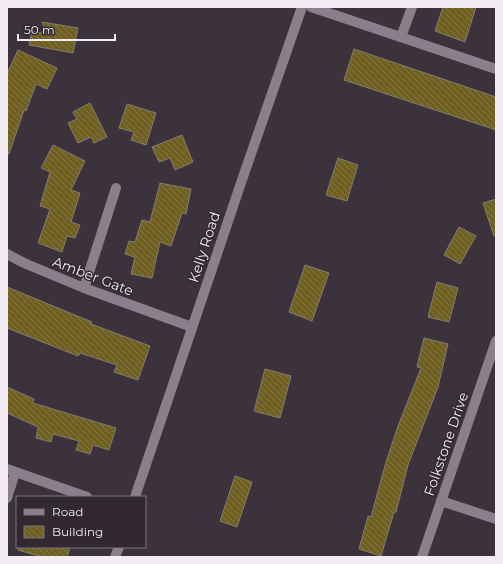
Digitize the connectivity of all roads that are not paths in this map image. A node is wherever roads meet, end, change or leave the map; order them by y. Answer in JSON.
{"nodes":[{"id":1,"x":302,"y":7,"type":"edge"},
{"id":2,"x":311,"y":7,"type":"edge"},
{"id":3,"x":412,"y":7,"type":"edge"},
{"id":4,"x":401,"y":38,"type":"junction"},
{"id":5,"x":496,"y":69,"type":"edge"},
{"id":6,"x":116,"y":188,"type":"dead end"},
{"id":7,"x":7,"y":254,"type":"edge"},
{"id":8,"x":84,"y":288,"type":"junction"},
{"id":9,"x":192,"y":327,"type":"junction"},
{"id":10,"x":496,"y":341,"type":"edge"},
{"id":11,"x":11,"y":471,"type":"edge"},
{"id":12,"x":84,"y":496,"type":"edge"},
{"id":13,"x":135,"y":496,"type":"edge"},
{"id":14,"x":7,"y":498,"type":"edge"},
{"id":15,"x":441,"y":501,"type":"junction"},
{"id":16,"x":496,"y":519,"type":"edge"},
{"id":17,"x":422,"y":557,"type":"edge"}],
"edges":[{"from":1,"to":9,"type":"street","name":"Kelly Road"},
{"from":2,"to":4,"type":"street"},
{"from":3,"to":4,"type":"street"},
{"from":4,"to":5,"type":"street"},
{"from":6,"to":8,"type":"street"},
{"from":7,"to":8,"type":"street","name":"Amber Gate"},
{"from":8,"to":9,"type":"street","name":"Amber Gate"},
{"from":9,"to":13,"type":"street","name":"Kelly Road"},
{"from":10,"to":15,"type":"street","name":"Folkstone Drive"},
{"from":11,"to":12,"type":"street"},
{"from":11,"to":14,"type":"street"},
{"from":15,"to":16,"type":"street"},
{"from":15,"to":17,"type":"street","name":"Folkstone Drive"}]}
